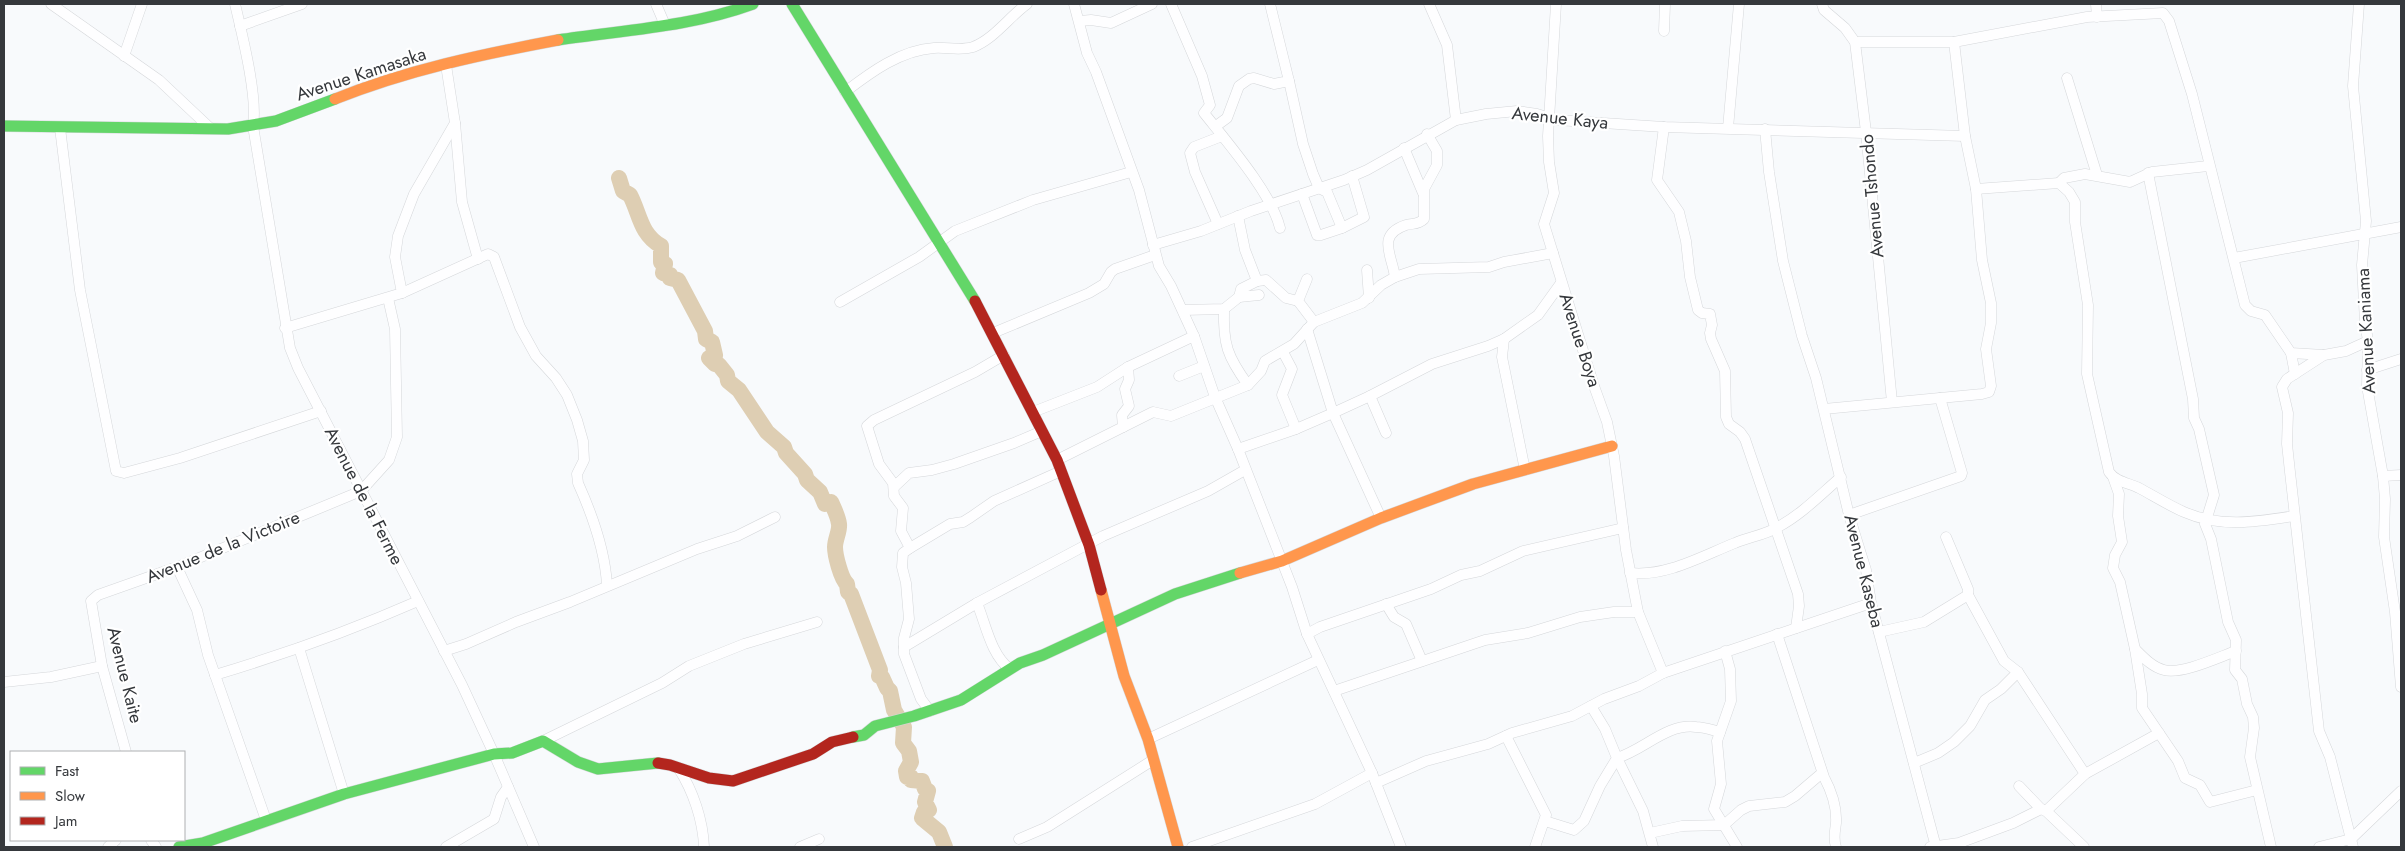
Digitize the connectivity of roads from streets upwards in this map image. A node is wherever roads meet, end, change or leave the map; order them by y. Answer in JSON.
{"nodes":[{"id":1,"x":51,"y":4,"type":"edge"},
{"id":2,"x":142,"y":4,"type":"edge"},
{"id":3,"x":235,"y":4,"type":"edge"},
{"id":4,"x":302,"y":4,"type":"edge"},
{"id":5,"x":656,"y":4,"type":"edge"},
{"id":6,"x":753,"y":4,"type":"edge"},
{"id":7,"x":792,"y":4,"type":"edge"},
{"id":8,"x":1027,"y":4,"type":"edge"},
{"id":9,"x":1074,"y":4,"type":"edge"},
{"id":10,"x":1152,"y":4,"type":"edge"},
{"id":11,"x":1171,"y":4,"type":"edge"},
{"id":12,"x":1270,"y":4,"type":"edge"},
{"id":13,"x":1429,"y":4,"type":"edge"},
{"id":14,"x":1556,"y":4,"type":"edge"},
{"id":15,"x":1665,"y":4,"type":"edge"},
{"id":16,"x":1739,"y":4,"type":"edge"},
{"id":17,"x":1822,"y":4,"type":"edge"},
{"id":18,"x":2096,"y":4,"type":"edge"},
{"id":19,"x":2359,"y":4,"type":"edge"},
{"id":20,"x":2097,"y":17,"type":"junction"},
{"id":21,"x":1080,"y":21,"type":"junction"},
{"id":22,"x":665,"y":25,"type":"junction"},
{"id":23,"x":240,"y":26,"type":"junction"},
{"id":24,"x":1664,"y":31,"type":"dead end"},
{"id":25,"x":1855,"y":42,"type":"junction"},
{"id":26,"x":1954,"y":42,"type":"junction"},
{"id":27,"x":124,"y":56,"type":"junction"},
{"id":28,"x":446,"y":65,"type":"junction"},
{"id":29,"x":2067,"y":78,"type":"dead end"},
{"id":30,"x":1289,"y":81,"type":"junction"},
{"id":31,"x":845,"y":92,"type":"junction"},
{"id":32,"x":1548,"y":118,"type":"junction"},
{"id":33,"x":1456,"y":120,"type":"junction"},
{"id":34,"x":455,"y":123,"type":"junction"},
{"id":35,"x":4,"y":126,"type":"edge"},
{"id":36,"x":253,"y":126,"type":"junction"},
{"id":37,"x":1216,"y":126,"type":"junction"},
{"id":38,"x":1664,"y":127,"type":"junction"},
{"id":39,"x":60,"y":128,"type":"junction"},
{"id":40,"x":210,"y":128,"type":"junction"},
{"id":41,"x":1728,"y":128,"type":"junction"},
{"id":42,"x":1765,"y":129,"type":"junction"},
{"id":43,"x":1866,"y":132,"type":"junction"},
{"id":44,"x":1428,"y":134,"type":"junction"},
{"id":45,"x":1222,"y":136,"type":"junction"},
{"id":46,"x":1965,"y":136,"type":"junction"},
{"id":47,"x":1404,"y":148,"type":"junction"},
{"id":48,"x":2208,"y":166,"type":"junction"},
{"id":49,"x":1131,"y":172,"type":"junction"},
{"id":50,"x":2148,"y":173,"type":"junction"},
{"id":51,"x":2097,"y":175,"type":"junction"},
{"id":52,"x":1352,"y":176,"type":"junction"},
{"id":53,"x":2059,"y":183,"type":"junction"},
{"id":54,"x":1976,"y":189,"type":"junction"},
{"id":55,"x":1310,"y":191,"type":"junction"},
{"id":56,"x":1423,"y":193,"type":"junction"},
{"id":57,"x":1272,"y":205,"type":"junction"},
{"id":58,"x":1238,"y":216,"type":"junction"},
{"id":59,"x":1218,"y":224,"type":"junction"},
{"id":60,"x":2401,"y":227,"type":"edge"},
{"id":61,"x":1280,"y":228,"type":"dead end"},
{"id":62,"x":1342,"y":228,"type":"junction"},
{"id":63,"x":2366,"y":234,"type":"junction"},
{"id":64,"x":938,"y":241,"type":"junction"},
{"id":65,"x":1154,"y":250,"type":"junction"},
{"id":66,"x":1553,"y":253,"type":"junction"},
{"id":67,"x":2234,"y":258,"type":"junction"},
{"id":68,"x":478,"y":259,"type":"junction"},
{"id":69,"x":1366,"y":270,"type":"dead end"},
{"id":70,"x":1394,"y":277,"type":"junction"},
{"id":71,"x":1307,"y":279,"type":"dead end"},
{"id":72,"x":1257,"y":282,"type":"junction"},
{"id":73,"x":1561,"y":283,"type":"junction"},
{"id":74,"x":402,"y":293,"type":"junction"},
{"id":75,"x":1259,"y":295,"type":"dead end"},
{"id":76,"x":1239,"y":297,"type":"junction"},
{"id":77,"x":388,"y":298,"type":"junction"},
{"id":78,"x":1369,"y":298,"type":"junction"},
{"id":79,"x":1298,"y":301,"type":"junction"},
{"id":80,"x":840,"y":302,"type":"dead end"},
{"id":81,"x":1224,"y":309,"type":"junction"},
{"id":82,"x":1183,"y":310,"type":"junction"},
{"id":83,"x":1310,"y":326,"type":"junction"},
{"id":84,"x":285,"y":328,"type":"junction"},
{"id":85,"x":993,"y":333,"type":"junction"},
{"id":86,"x":1194,"y":336,"type":"junction"},
{"id":87,"x":1504,"y":339,"type":"junction"},
{"id":88,"x":2368,"y":341,"type":"junction"},
{"id":89,"x":1283,"y":352,"type":"junction"},
{"id":90,"x":2292,"y":352,"type":"junction"},
{"id":91,"x":1004,"y":355,"type":"junction"},
{"id":92,"x":2324,"y":355,"type":"junction"},
{"id":93,"x":2401,"y":359,"type":"edge"},
{"id":94,"x":1204,"y":366,"type":"junction"},
{"id":95,"x":1128,"y":367,"type":"junction"},
{"id":96,"x":2367,"y":370,"type":"junction"},
{"id":97,"x":2295,"y":374,"type":"junction"},
{"id":98,"x":1179,"y":376,"type":"dead end"},
{"id":99,"x":1248,"y":385,"type":"junction"},
{"id":100,"x":1370,"y":396,"type":"junction"},
{"id":101,"x":1215,"y":397,"type":"junction"},
{"id":102,"x":1940,"y":398,"type":"junction"},
{"id":103,"x":1892,"y":402,"type":"junction"},
{"id":104,"x":1824,"y":409,"type":"junction"},
{"id":105,"x":321,"y":411,"type":"junction"},
{"id":106,"x":1033,"y":412,"type":"junction"},
{"id":107,"x":1333,"y":413,"type":"junction"},
{"id":108,"x":1123,"y":426,"type":"junction"},
{"id":109,"x":1296,"y":429,"type":"junction"},
{"id":110,"x":1042,"y":431,"type":"junction"},
{"id":111,"x":1386,"y":432,"type":"dead end"},
{"id":112,"x":1612,"y":446,"type":"junction"},
{"id":113,"x":1238,"y":449,"type":"junction"},
{"id":114,"x":1057,"y":460,"type":"junction"},
{"id":115,"x":1245,"y":470,"type":"junction"},
{"id":116,"x":1525,"y":470,"type":"junction"},
{"id":117,"x":1062,"y":471,"type":"junction"},
{"id":118,"x":2401,"y":475,"type":"edge"},
{"id":119,"x":2383,"y":476,"type":"junction"},
{"id":120,"x":1840,"y":477,"type":"junction"},
{"id":121,"x":2113,"y":477,"type":"junction"},
{"id":122,"x":894,"y":487,"type":"junction"},
{"id":123,"x":361,"y":491,"type":"junction"},
{"id":124,"x":1850,"y":515,"type":"junction"},
{"id":125,"x":2294,"y":516,"type":"junction"},
{"id":126,"x":775,"y":518,"type":"dead end"},
{"id":127,"x":1381,"y":518,"type":"junction"},
{"id":128,"x":2205,"y":520,"type":"junction"},
{"id":129,"x":1623,"y":528,"type":"junction"},
{"id":130,"x":1776,"y":529,"type":"junction"},
{"id":131,"x":1946,"y":537,"type":"dead end"},
{"id":132,"x":1089,"y":545,"type":"junction"},
{"id":133,"x":910,"y":548,"type":"junction"},
{"id":134,"x":1282,"y":562,"type":"junction"},
{"id":135,"x":177,"y":567,"type":"junction"},
{"id":136,"x":1630,"y":572,"type":"junction"},
{"id":137,"x":608,"y":585,"type":"junction"},
{"id":138,"x":1968,"y":595,"type":"junction"},
{"id":139,"x":418,"y":601,"type":"junction"},
{"id":140,"x":977,"y":603,"type":"junction"},
{"id":141,"x":1871,"y":603,"type":"junction"},
{"id":142,"x":1386,"y":604,"type":"junction"},
{"id":143,"x":91,"y":606,"type":"joint"},
{"id":144,"x":1638,"y":612,"type":"junction"},
{"id":145,"x":817,"y":622,"type":"dead end"},
{"id":146,"x":1112,"y":624,"type":"junction"},
{"id":147,"x":1796,"y":628,"type":"junction"},
{"id":148,"x":1879,"y":632,"type":"junction"},
{"id":149,"x":1307,"y":634,"type":"junction"},
{"id":150,"x":1776,"y":634,"type":"junction"},
{"id":151,"x":904,"y":647,"type":"junction"},
{"id":152,"x":299,"y":648,"type":"junction"},
{"id":153,"x":2135,"y":649,"type":"junction"},
{"id":154,"x":444,"y":651,"type":"junction"},
{"id":155,"x":1725,"y":651,"type":"junction"},
{"id":156,"x":2236,"y":651,"type":"junction"},
{"id":157,"x":1318,"y":660,"type":"junction"},
{"id":158,"x":1422,"y":661,"type":"junction"},
{"id":159,"x":102,"y":666,"type":"junction"},
{"id":160,"x":1010,"y":668,"type":"junction"},
{"id":161,"x":2018,"y":672,"type":"junction"},
{"id":162,"x":1663,"y":673,"type":"junction"},
{"id":163,"x":2401,"y":673,"type":"edge"},
{"id":164,"x":215,"y":675,"type":"junction"},
{"id":165,"x":4,"y":682,"type":"edge"},
{"id":166,"x":2401,"y":688,"type":"edge"},
{"id":167,"x":1334,"y":692,"type":"junction"},
{"id":168,"x":1591,"y":706,"type":"junction"},
{"id":169,"x":930,"y":711,"type":"junction"},
{"id":170,"x":1720,"y":732,"type":"junction"},
{"id":171,"x":2159,"y":733,"type":"junction"},
{"id":172,"x":1506,"y":736,"type":"junction"},
{"id":173,"x":1148,"y":739,"type":"junction"},
{"id":174,"x":543,"y":740,"type":"junction"},
{"id":175,"x":126,"y":751,"type":"edge"},
{"id":176,"x":494,"y":754,"type":"junction"},
{"id":177,"x":1617,"y":758,"type":"junction"},
{"id":178,"x":1153,"y":760,"type":"junction"},
{"id":179,"x":1914,"y":763,"type":"junction"},
{"id":180,"x":679,"y":769,"type":"junction"},
{"id":181,"x":1822,"y":773,"type":"junction"},
{"id":182,"x":2085,"y":774,"type":"junction"},
{"id":183,"x":1374,"y":778,"type":"junction"},
{"id":184,"x":508,"y":786,"type":"junction"},
{"id":185,"x":2019,"y":786,"type":"dead end"},
{"id":186,"x":2257,"y":790,"type":"junction"},
{"id":187,"x":2401,"y":791,"type":"edge"},
{"id":188,"x":344,"y":794,"type":"junction"},
{"id":189,"x":2043,"y":810,"type":"junction"},
{"id":190,"x":266,"y":820,"type":"junction"},
{"id":191,"x":1545,"y":821,"type":"junction"},
{"id":192,"x":1724,"y":825,"type":"junction"},
{"id":193,"x":1650,"y":833,"type":"junction"},
{"id":194,"x":819,"y":839,"type":"dead end"},
{"id":195,"x":1019,"y":839,"type":"dead end"},
{"id":196,"x":2352,"y":843,"type":"edge"},
{"id":197,"x":203,"y":845,"type":"edge"},
{"id":198,"x":179,"y":847,"type":"edge"},
{"id":199,"x":446,"y":847,"type":"edge"},
{"id":200,"x":534,"y":847,"type":"edge"},
{"id":201,"x":704,"y":847,"type":"edge"},
{"id":202,"x":800,"y":847,"type":"edge"},
{"id":203,"x":1178,"y":847,"type":"edge"},
{"id":204,"x":1192,"y":847,"type":"edge"},
{"id":205,"x":1401,"y":847,"type":"edge"},
{"id":206,"x":1535,"y":847,"type":"edge"},
{"id":207,"x":1653,"y":847,"type":"edge"},
{"id":208,"x":1737,"y":847,"type":"edge"},
{"id":209,"x":1836,"y":847,"type":"edge"},
{"id":210,"x":1934,"y":847,"type":"edge"},
{"id":211,"x":2084,"y":847,"type":"edge"},
{"id":212,"x":2271,"y":847,"type":"edge"},
{"id":213,"x":2319,"y":847,"type":"edge"}],
"edges":[{"from":1,"to":27,"type":"street"},
{"from":2,"to":27,"type":"street"},
{"from":3,"to":23,"type":"street","name":"Avenue de la Ferme"},
{"from":4,"to":23,"type":"street"},
{"from":5,"to":22,"type":"street"},
{"from":6,"to":22,"type":"street","name":"Avenue Kamasaka"},
{"from":7,"to":31,"type":"street"},
{"from":8,"to":31,"type":"street"},
{"from":9,"to":21,"type":"street"},
{"from":10,"to":21,"type":"street"},
{"from":11,"to":37,"type":"street"},
{"from":12,"to":30,"type":"street"},
{"from":13,"to":33,"type":"street"},
{"from":14,"to":32,"type":"street","name":"Avenue Boya"},
{"from":15,"to":24,"type":"street"},
{"from":16,"to":41,"type":"street"},
{"from":17,"to":25,"type":"street"},
{"from":18,"to":20,"type":"street"},
{"from":19,"to":63,"type":"street","name":"Avenue Kaniama"},
{"from":20,"to":26,"type":"street"},
{"from":20,"to":48,"type":"street"},
{"from":21,"to":49,"type":"street"},
{"from":22,"to":28,"type":"street","name":"Avenue Kamasaka"},
{"from":23,"to":36,"type":"street","name":"Avenue de la Ferme"},
{"from":25,"to":26,"type":"street"},
{"from":25,"to":43,"type":"street","name":"Avenue Tshondo"},
{"from":26,"to":46,"type":"street"},
{"from":27,"to":40,"type":"street"},
{"from":28,"to":34,"type":"street"},
{"from":28,"to":36,"type":"street","name":"Avenue Kamasaka"},
{"from":29,"to":51,"type":"street"},
{"from":30,"to":37,"type":"street"},
{"from":30,"to":55,"type":"street"},
{"from":31,"to":64,"type":"street"},
{"from":32,"to":33,"type":"street","name":"Avenue Kaya"},
{"from":32,"to":38,"type":"street","name":"Avenue Kaya"},
{"from":32,"to":66,"type":"street","name":"Avenue Boya"},
{"from":33,"to":44,"type":"street","name":"Avenue Kaya"},
{"from":34,"to":68,"type":"street"},
{"from":34,"to":74,"type":"street"},
{"from":35,"to":39,"type":"street","name":"Avenue Kamasaka"},
{"from":36,"to":40,"type":"street","name":"Avenue Kamasaka"},
{"from":36,"to":84,"type":"street","name":"Avenue de la Ferme"},
{"from":37,"to":45,"type":"street"},
{"from":38,"to":41,"type":"street","name":"Avenue Kaya"},
{"from":38,"to":130,"type":"street"},
{"from":39,"to":40,"type":"street","name":"Avenue Kamasaka"},
{"from":39,"to":105,"type":"street"},
{"from":41,"to":42,"type":"street","name":"Avenue Kaya"},
{"from":42,"to":43,"type":"street","name":"Avenue Kaya"},
{"from":42,"to":104,"type":"street","name":"Avenue Kaseba"},
{"from":43,"to":46,"type":"street","name":"Avenue Kaya"},
{"from":43,"to":103,"type":"street","name":"Avenue Tshondo"},
{"from":44,"to":47,"type":"street","name":"Avenue Kaya"},
{"from":44,"to":56,"type":"street"},
{"from":45,"to":57,"type":"street"},
{"from":45,"to":59,"type":"street"},
{"from":46,"to":54,"type":"street"},
{"from":47,"to":52,"type":"street","name":"Avenue Kaya"},
{"from":47,"to":56,"type":"street"},
{"from":48,"to":50,"type":"street"},
{"from":48,"to":67,"type":"street"},
{"from":49,"to":64,"type":"street"},
{"from":49,"to":65,"type":"street"},
{"from":50,"to":51,"type":"street"},
{"from":50,"to":128,"type":"street"},
{"from":51,"to":53,"type":"street"},
{"from":52,"to":55,"type":"street","name":"Avenue Kaya"},
{"from":52,"to":62,"type":"street"},
{"from":53,"to":54,"type":"street"},
{"from":53,"to":121,"type":"street"},
{"from":54,"to":102,"type":"street"},
{"from":55,"to":57,"type":"street","name":"Avenue Kaya"},
{"from":55,"to":62,"type":"street"},
{"from":55,"to":62,"type":"street"},
{"from":56,"to":70,"type":"street"},
{"from":57,"to":58,"type":"street","name":"Avenue Kaya"},
{"from":57,"to":61,"type":"street"},
{"from":58,"to":59,"type":"street","name":"Avenue Kaya"},
{"from":58,"to":72,"type":"street"},
{"from":59,"to":65,"type":"street","name":"Avenue Kaya"},
{"from":60,"to":63,"type":"street"},
{"from":63,"to":67,"type":"street"},
{"from":63,"to":88,"type":"street","name":"Avenue Kaniama"},
{"from":64,"to":80,"type":"street"},
{"from":64,"to":85,"type":"street"},
{"from":65,"to":82,"type":"street"},
{"from":65,"to":85,"type":"street","name":"Avenue Kaya"},
{"from":66,"to":70,"type":"street"},
{"from":66,"to":73,"type":"street","name":"Avenue Boya"},
{"from":67,"to":90,"type":"street"},
{"from":68,"to":74,"type":"street"},
{"from":68,"to":137,"type":"street"},
{"from":69,"to":78,"type":"street"},
{"from":70,"to":78,"type":"street"},
{"from":71,"to":79,"type":"street"},
{"from":72,"to":76,"type":"street"},
{"from":72,"to":79,"type":"street"},
{"from":73,"to":87,"type":"street"},
{"from":73,"to":112,"type":"street","name":"Avenue Boya"},
{"from":74,"to":77,"type":"street"},
{"from":75,"to":76,"type":"street"},
{"from":76,"to":81,"type":"street"},
{"from":77,"to":84,"type":"street"},
{"from":77,"to":123,"type":"street"},
{"from":78,"to":83,"type":"street"},
{"from":79,"to":83,"type":"street"},
{"from":81,"to":82,"type":"street"},
{"from":81,"to":99,"type":"street"},
{"from":82,"to":86,"type":"street"},
{"from":83,"to":89,"type":"street"},
{"from":83,"to":107,"type":"street"},
{"from":84,"to":105,"type":"street","name":"Avenue de la Ferme"},
{"from":85,"to":91,"type":"street"},
{"from":86,"to":94,"type":"street"},
{"from":86,"to":95,"type":"street"},
{"from":87,"to":100,"type":"street"},
{"from":87,"to":116,"type":"street"},
{"from":88,"to":92,"type":"street"},
{"from":88,"to":96,"type":"street","name":"Avenue Kaniama"},
{"from":89,"to":99,"type":"street"},
{"from":89,"to":109,"type":"street"},
{"from":90,"to":92,"type":"street"},
{"from":90,"to":97,"type":"street"},
{"from":91,"to":106,"type":"street"},
{"from":91,"to":122,"type":"street"},
{"from":92,"to":97,"type":"street"},
{"from":93,"to":96,"type":"street"},
{"from":94,"to":98,"type":"street"},
{"from":94,"to":101,"type":"street"},
{"from":95,"to":106,"type":"street"},
{"from":95,"to":108,"type":"street"},
{"from":96,"to":119,"type":"street","name":"Avenue Kaniama"},
{"from":97,"to":125,"type":"street"},
{"from":99,"to":101,"type":"street"},
{"from":100,"to":107,"type":"street"},
{"from":100,"to":111,"type":"street"},
{"from":101,"to":108,"type":"street"},
{"from":101,"to":113,"type":"street"},
{"from":102,"to":103,"type":"street"},
{"from":102,"to":124,"type":"street"},
{"from":103,"to":104,"type":"street"},
{"from":104,"to":120,"type":"street","name":"Avenue Kaseba"},
{"from":105,"to":123,"type":"street","name":"Avenue de la Ferme"},
{"from":106,"to":110,"type":"street"},
{"from":107,"to":109,"type":"street"},
{"from":107,"to":127,"type":"street"},
{"from":108,"to":114,"type":"street"},
{"from":109,"to":113,"type":"street"},
{"from":110,"to":114,"type":"street"},
{"from":110,"to":122,"type":"street"},
{"from":112,"to":116,"type":"street"},
{"from":112,"to":129,"type":"street","name":"Avenue Boya"},
{"from":113,"to":115,"type":"street"},
{"from":114,"to":117,"type":"street"},
{"from":115,"to":132,"type":"street"},
{"from":115,"to":134,"type":"street"},
{"from":116,"to":127,"type":"street"},
{"from":117,"to":132,"type":"street"},
{"from":117,"to":133,"type":"street"},
{"from":118,"to":119,"type":"street"},
{"from":119,"to":163,"type":"street","name":"Avenue Kaniama"},
{"from":120,"to":124,"type":"street","name":"Avenue Kaseba"},
{"from":120,"to":130,"type":"street"},
{"from":121,"to":128,"type":"street"},
{"from":121,"to":153,"type":"street"},
{"from":122,"to":133,"type":"street"},
{"from":123,"to":135,"type":"street","name":"Avenue de la Victoire"},
{"from":123,"to":139,"type":"street","name":"Avenue de la Ferme"},
{"from":124,"to":141,"type":"street","name":"Avenue Kaseba"},
{"from":125,"to":128,"type":"street"},
{"from":125,"to":196,"type":"street"},
{"from":126,"to":137,"type":"street"},
{"from":127,"to":134,"type":"street"},
{"from":128,"to":156,"type":"street"},
{"from":129,"to":136,"type":"street","name":"Avenue Boya"},
{"from":129,"to":142,"type":"street"},
{"from":130,"to":136,"type":"street"},
{"from":130,"to":147,"type":"street"},
{"from":131,"to":138,"type":"street"},
{"from":132,"to":140,"type":"street"},
{"from":132,"to":146,"type":"street"},
{"from":133,"to":151,"type":"street"},
{"from":134,"to":146,"type":"street"},
{"from":134,"to":149,"type":"street"},
{"from":135,"to":143,"type":"street","name":"Avenue de la Victoire"},
{"from":135,"to":164,"type":"street"},
{"from":136,"to":144,"type":"street","name":"Avenue Boya"},
{"from":137,"to":154,"type":"street"},
{"from":138,"to":148,"type":"street"},
{"from":138,"to":161,"type":"street"},
{"from":139,"to":152,"type":"street"},
{"from":139,"to":154,"type":"street","name":"Avenue de la Ferme"},
{"from":140,"to":151,"type":"street"},
{"from":140,"to":160,"type":"street"},
{"from":141,"to":147,"type":"street"},
{"from":141,"to":148,"type":"street","name":"Avenue Kaseba"},
{"from":142,"to":149,"type":"street"},
{"from":142,"to":158,"type":"street"},
{"from":143,"to":159,"type":"street","name":"Avenue Kaite"},
{"from":144,"to":158,"type":"street"},
{"from":144,"to":162,"type":"street","name":"Avenue Boya"},
{"from":145,"to":174,"type":"street"},
{"from":146,"to":160,"type":"street"},
{"from":146,"to":173,"type":"street"},
{"from":147,"to":150,"type":"street"},
{"from":148,"to":179,"type":"street","name":"Avenue Kaseba"},
{"from":149,"to":157,"type":"street"},
{"from":150,"to":155,"type":"street"},
{"from":150,"to":181,"type":"street"},
{"from":151,"to":169,"type":"street"},
{"from":152,"to":164,"type":"street"},
{"from":152,"to":188,"type":"street"},
{"from":153,"to":156,"type":"street"},
{"from":153,"to":171,"type":"street"},
{"from":154,"to":176,"type":"street","name":"Avenue de la Ferme"},
{"from":155,"to":162,"type":"street"},
{"from":155,"to":170,"type":"street"},
{"from":156,"to":186,"type":"street"},
{"from":157,"to":167,"type":"street"},
{"from":157,"to":173,"type":"street"},
{"from":158,"to":167,"type":"street"},
{"from":159,"to":165,"type":"street"},
{"from":159,"to":175,"type":"street","name":"Avenue Kaite"},
{"from":160,"to":169,"type":"street"},
{"from":161,"to":179,"type":"street"},
{"from":161,"to":182,"type":"street"},
{"from":162,"to":168,"type":"street"},
{"from":163,"to":166,"type":"street","name":"Avenue Kaniama"},
{"from":164,"to":190,"type":"street"},
{"from":167,"to":183,"type":"street"},
{"from":168,"to":172,"type":"street"},
{"from":168,"to":177,"type":"street"},
{"from":169,"to":180,"type":"street"},
{"from":170,"to":177,"type":"street"},
{"from":170,"to":192,"type":"street"},
{"from":171,"to":182,"type":"street","name":"Avenue Kaseba"},
{"from":171,"to":186,"type":"street"},
{"from":172,"to":183,"type":"street"},
{"from":172,"to":191,"type":"street"},
{"from":173,"to":178,"type":"street"},
{"from":174,"to":176,"type":"street"},
{"from":174,"to":180,"type":"street"},
{"from":176,"to":184,"type":"street","name":"Avenue de la Ferme"},
{"from":176,"to":188,"type":"street"},
{"from":177,"to":191,"type":"street"},
{"from":177,"to":193,"type":"street"},
{"from":178,"to":195,"type":"street"},
{"from":178,"to":203,"type":"street"},
{"from":179,"to":210,"type":"street","name":"Avenue Kaseba"},
{"from":180,"to":201,"type":"street"},
{"from":181,"to":192,"type":"street"},
{"from":181,"to":209,"type":"street"},
{"from":182,"to":189,"type":"street","name":"Avenue Kaseba"},
{"from":183,"to":204,"type":"street"},
{"from":183,"to":205,"type":"street"},
{"from":184,"to":199,"type":"street"},
{"from":184,"to":200,"type":"street","name":"Avenue de la Ferme"},
{"from":185,"to":189,"type":"street"},
{"from":186,"to":212,"type":"street"},
{"from":187,"to":196,"type":"street"},
{"from":188,"to":190,"type":"street"},
{"from":189,"to":210,"type":"street","name":"Avenue Kaseba"},
{"from":189,"to":211,"type":"street"},
{"from":190,"to":197,"type":"street"},
{"from":191,"to":206,"type":"street"},
{"from":192,"to":193,"type":"street"},
{"from":192,"to":208,"type":"street"},
{"from":193,"to":207,"type":"street"},
{"from":194,"to":202,"type":"street"},
{"from":196,"to":213,"type":"street"},
{"from":197,"to":198,"type":"street"}]}
